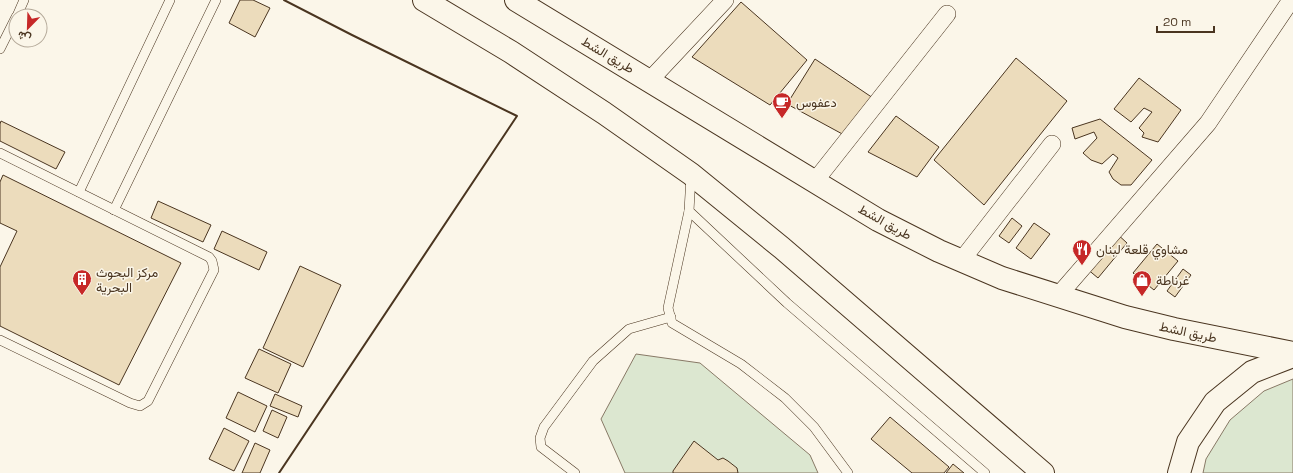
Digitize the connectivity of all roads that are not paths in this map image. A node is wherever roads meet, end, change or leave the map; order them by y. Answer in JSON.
{"nodes":[{"id":1,"x":170,"y":0,"type":"edge"},
{"id":2,"x":216,"y":0,"type":"edge"},
{"id":3,"x":424,"y":0,"type":"edge"},
{"id":4,"x":516,"y":0,"type":"edge"},
{"id":5,"x":725,"y":0,"type":"edge"},
{"id":6,"x":1291,"y":0,"type":"edge"},
{"id":7,"x":947,"y":14,"type":"dead end"},
{"id":8,"x":8,"y":33,"type":"edge"},
{"id":9,"x":0,"y":49,"type":"edge"},
{"id":10,"x":650,"y":80,"type":"junction"},
{"id":11,"x":1052,"y":144,"type":"dead end"},
{"id":12,"x":0,"y":153,"type":"edge"},
{"id":13,"x":691,"y":174,"type":"junction"},
{"id":14,"x":815,"y":181,"type":"junction"},
{"id":15,"x":79,"y":192,"type":"junction"},
{"id":16,"x":114,"y":210,"type":"junction"},
{"id":17,"x":689,"y":211,"type":"junction"},
{"id":18,"x":961,"y":261,"type":"junction"},
{"id":19,"x":1058,"y":296,"type":"junction"},
{"id":20,"x":671,"y":317,"type":"junction"},
{"id":21,"x":0,"y":340,"type":"edge"},
{"id":22,"x":1293,"y":355,"type":"edge"},
{"id":23,"x":575,"y":473,"type":"edge"},
{"id":24,"x":848,"y":473,"type":"edge"},
{"id":25,"x":985,"y":473,"type":"edge"},
{"id":26,"x":1043,"y":473,"type":"edge"},
{"id":27,"x":1179,"y":473,"type":"edge"}],
"edges":[{"from":1,"to":15,"type":"lane"},
{"from":2,"to":16,"type":"lane"},
{"from":3,"to":13,"type":"highway"},
{"from":4,"to":10,"type":"highway","name":"طريق الشط"},
{"from":5,"to":10,"type":"street"},
{"from":6,"to":19,"type":"street"},
{"from":7,"to":14,"type":"street"},
{"from":8,"to":9,"type":"lane"},
{"from":10,"to":14,"type":"highway","name":"طريق الشط"},
{"from":11,"to":18,"type":"street"},
{"from":12,"to":15,"type":"lane"},
{"from":13,"to":17,"type":"lane"},
{"from":13,"to":26,"type":"highway"},
{"from":14,"to":18,"type":"highway","name":"طريق الشط"},
{"from":15,"to":16,"type":"lane"},
{"from":16,"to":21,"type":"lane"},
{"from":17,"to":20,"type":"lane"},
{"from":17,"to":25,"type":"lane"},
{"from":18,"to":19,"type":"highway","name":"طريق الشط"},
{"from":19,"to":22,"type":"highway","name":"طريق الشط"},
{"from":20,"to":23,"type":"lane"},
{"from":20,"to":24,"type":"lane"},
{"from":22,"to":27,"type":"highway"}]}
